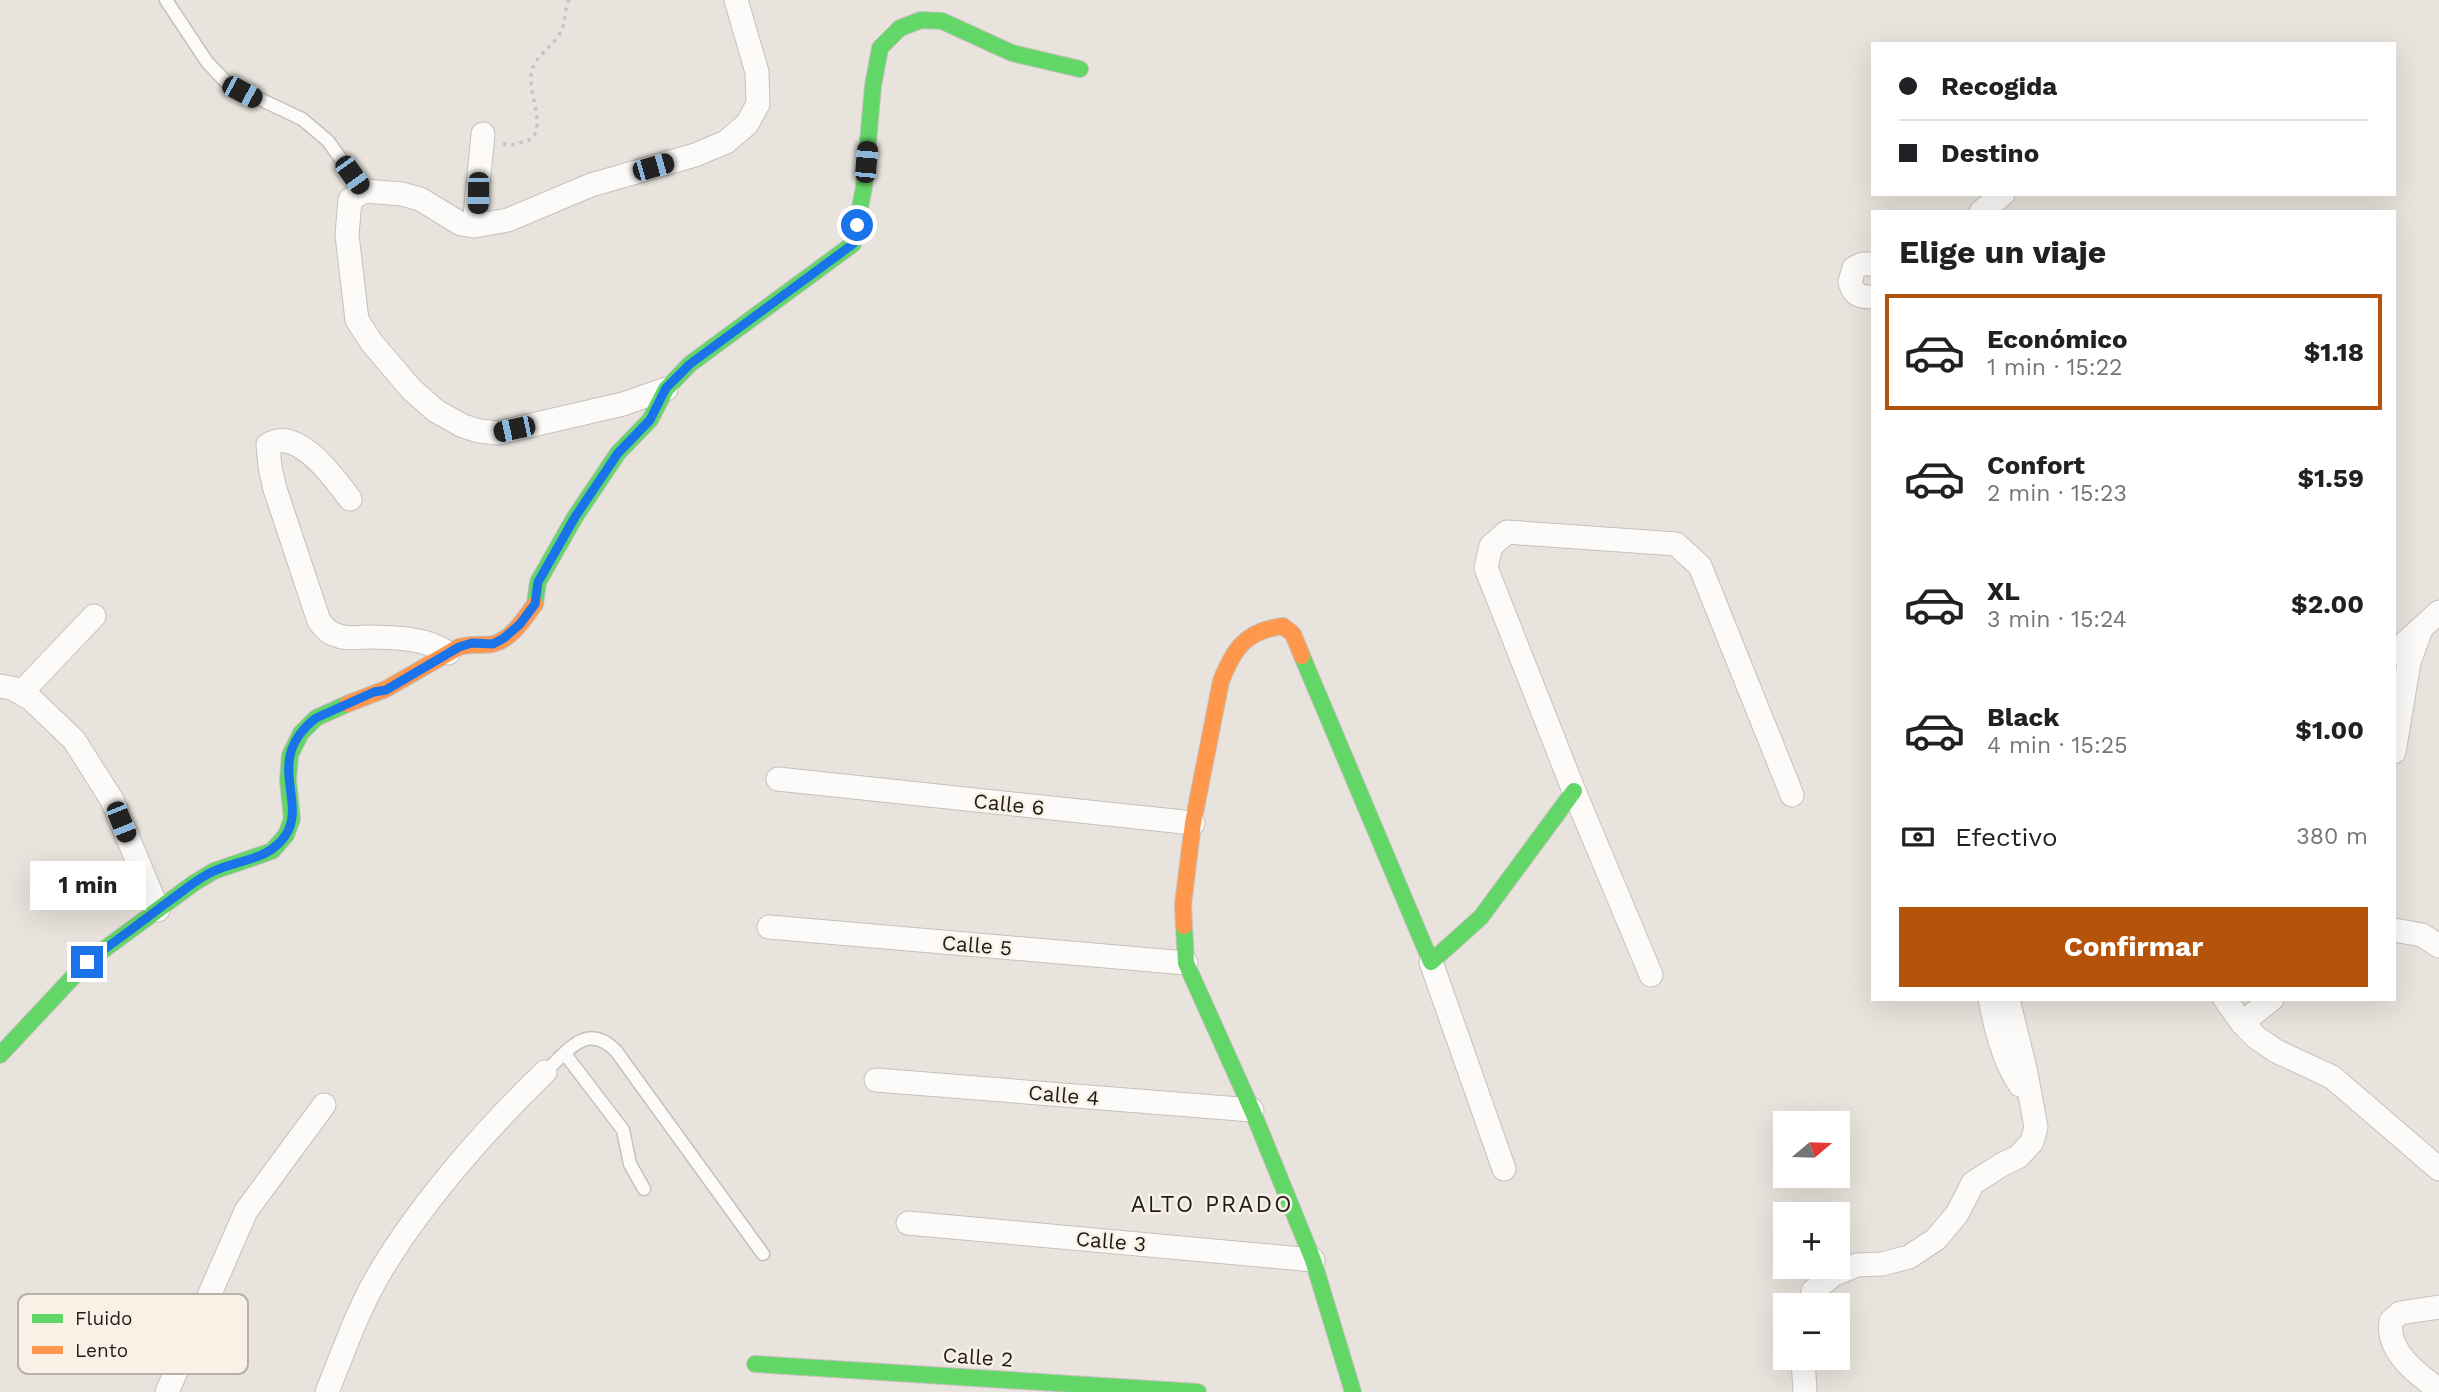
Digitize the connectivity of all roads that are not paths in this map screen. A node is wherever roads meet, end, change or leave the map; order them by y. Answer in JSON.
{"nodes":[{"id":1,"x":166,"y":0,"type":"edge"},
{"id":2,"x":736,"y":0,"type":"edge"},
{"id":3,"x":1080,"y":69,"type":"dead end"},
{"id":4,"x":482,"y":142,"type":"road end"},
{"id":5,"x":364,"y":191,"type":"junction"},
{"id":6,"x":2001,"y":196,"type":"edge"},
{"id":7,"x":1983,"y":210,"type":"edge"},
{"id":8,"x":474,"y":226,"type":"junction"},
{"id":9,"x":1871,"y":264,"type":"edge"},
{"id":10,"x":1871,"y":297,"type":"edge"},
{"id":11,"x":666,"y":388,"type":"junction"},
{"id":12,"x":349,"y":499,"type":"dead end"},
{"id":13,"x":2439,"y":612,"type":"edge"},
{"id":14,"x":94,"y":615,"type":"dead end"},
{"id":15,"x":2421,"y":629,"type":"junction"},
{"id":16,"x":2396,"y":651,"type":"edge"},
{"id":17,"x":448,"y":653,"type":"junction"},
{"id":18,"x":11,"y":690,"type":"edge"},
{"id":19,"x":2396,"y":740,"type":"edge"},
{"id":20,"x":778,"y":779,"type":"dead end"},
{"id":21,"x":1574,"y":791,"type":"junction"},
{"id":22,"x":1792,"y":795,"type":"dead end"},
{"id":23,"x":1193,"y":823,"type":"junction"},
{"id":24,"x":158,"y":910,"type":"junction"},
{"id":25,"x":769,"y":927,"type":"dead end"},
{"id":26,"x":2396,"y":930,"type":"edge"},
{"id":27,"x":2439,"y":946,"type":"edge"},
{"id":28,"x":1431,"y":962,"type":"junction"},
{"id":29,"x":1186,"y":963,"type":"junction"},
{"id":30,"x":1651,"y":975,"type":"dead end"},
{"id":31,"x":1990,"y":1001,"type":"edge"},
{"id":32,"x":2008,"y":1001,"type":"edge"},
{"id":33,"x":2226,"y":1001,"type":"edge"},
{"id":34,"x":2270,"y":1001,"type":"edge"},
{"id":35,"x":2242,"y":1023,"type":"junction"},
{"id":36,"x":565,"y":1054,"type":"junction"},
{"id":37,"x":0,"y":1055,"type":"edge"},
{"id":38,"x":545,"y":1072,"type":"joint"},
{"id":39,"x":876,"y":1080,"type":"dead end"},
{"id":40,"x":2032,"y":1103,"type":"junction"},
{"id":41,"x":324,"y":1105,"type":"dead end"},
{"id":42,"x":1252,"y":1110,"type":"junction"},
{"id":43,"x":1504,"y":1169,"type":"dead end"},
{"id":44,"x":2439,"y":1169,"type":"edge"},
{"id":45,"x":644,"y":1189,"type":"dead end"},
{"id":46,"x":908,"y":1223,"type":"dead end"},
{"id":47,"x":763,"y":1254,"type":"dead end"},
{"id":48,"x":1313,"y":1260,"type":"junction"},
{"id":49,"x":1812,"y":1293,"type":"edge"},
{"id":50,"x":210,"y":1294,"type":"edge"},
{"id":51,"x":2439,"y":1307,"type":"edge"},
{"id":52,"x":755,"y":1364,"type":"dead end"},
{"id":53,"x":1804,"y":1370,"type":"edge"},
{"id":54,"x":175,"y":1374,"type":"edge"},
{"id":55,"x":2439,"y":1390,"type":"edge"},
{"id":56,"x":167,"y":1392,"type":"edge"},
{"id":57,"x":327,"y":1392,"type":"edge"},
{"id":58,"x":1198,"y":1392,"type":"edge"},
{"id":59,"x":1353,"y":1392,"type":"edge"},
{"id":60,"x":1805,"y":1392,"type":"edge"}],
"edges":[{"from":1,"to":5,"type":"lane"},
{"from":2,"to":8,"type":"street"},
{"from":3,"to":11,"type":"street"},
{"from":4,"to":8,"type":"street"},
{"from":5,"to":8,"type":"street"},
{"from":5,"to":11,"type":"street"},
{"from":6,"to":7,"type":"street"},
{"from":9,"to":10,"type":"street"},
{"from":11,"to":17,"type":"street"},
{"from":12,"to":17,"type":"street"},
{"from":13,"to":15,"type":"street"},
{"from":14,"to":18,"type":"street"},
{"from":15,"to":16,"type":"street"},
{"from":15,"to":19,"type":"street"},
{"from":17,"to":24,"type":"street"},
{"from":18,"to":24,"type":"street"},
{"from":20,"to":23,"type":"street","name":"Calle 6"},
{"from":21,"to":22,"type":"street"},
{"from":21,"to":28,"type":"street"},
{"from":21,"to":30,"type":"street"},
{"from":23,"to":28,"type":"street"},
{"from":23,"to":29,"type":"street"},
{"from":24,"to":37,"type":"street"},
{"from":25,"to":29,"type":"street","name":"Calle 5"},
{"from":26,"to":27,"type":"street"},
{"from":28,"to":43,"type":"street"},
{"from":29,"to":42,"type":"street"},
{"from":31,"to":40,"type":"street"},
{"from":32,"to":40,"type":"street"},
{"from":33,"to":35,"type":"street"},
{"from":34,"to":35,"type":"street"},
{"from":35,"to":44,"type":"street"},
{"from":36,"to":38,"type":"lane"},
{"from":36,"to":45,"type":"lane"},
{"from":36,"to":47,"type":"lane"},
{"from":38,"to":57,"type":"street"},
{"from":39,"to":42,"type":"street","name":"Calle 4"},
{"from":40,"to":49,"type":"street"},
{"from":41,"to":50,"type":"street"},
{"from":42,"to":48,"type":"street"},
{"from":46,"to":48,"type":"street","name":"Calle 3"},
{"from":48,"to":59,"type":"street"},
{"from":51,"to":55,"type":"street"},
{"from":52,"to":58,"type":"street","name":"Calle 2"},
{"from":53,"to":60,"type":"street"},
{"from":54,"to":56,"type":"street"}]}
